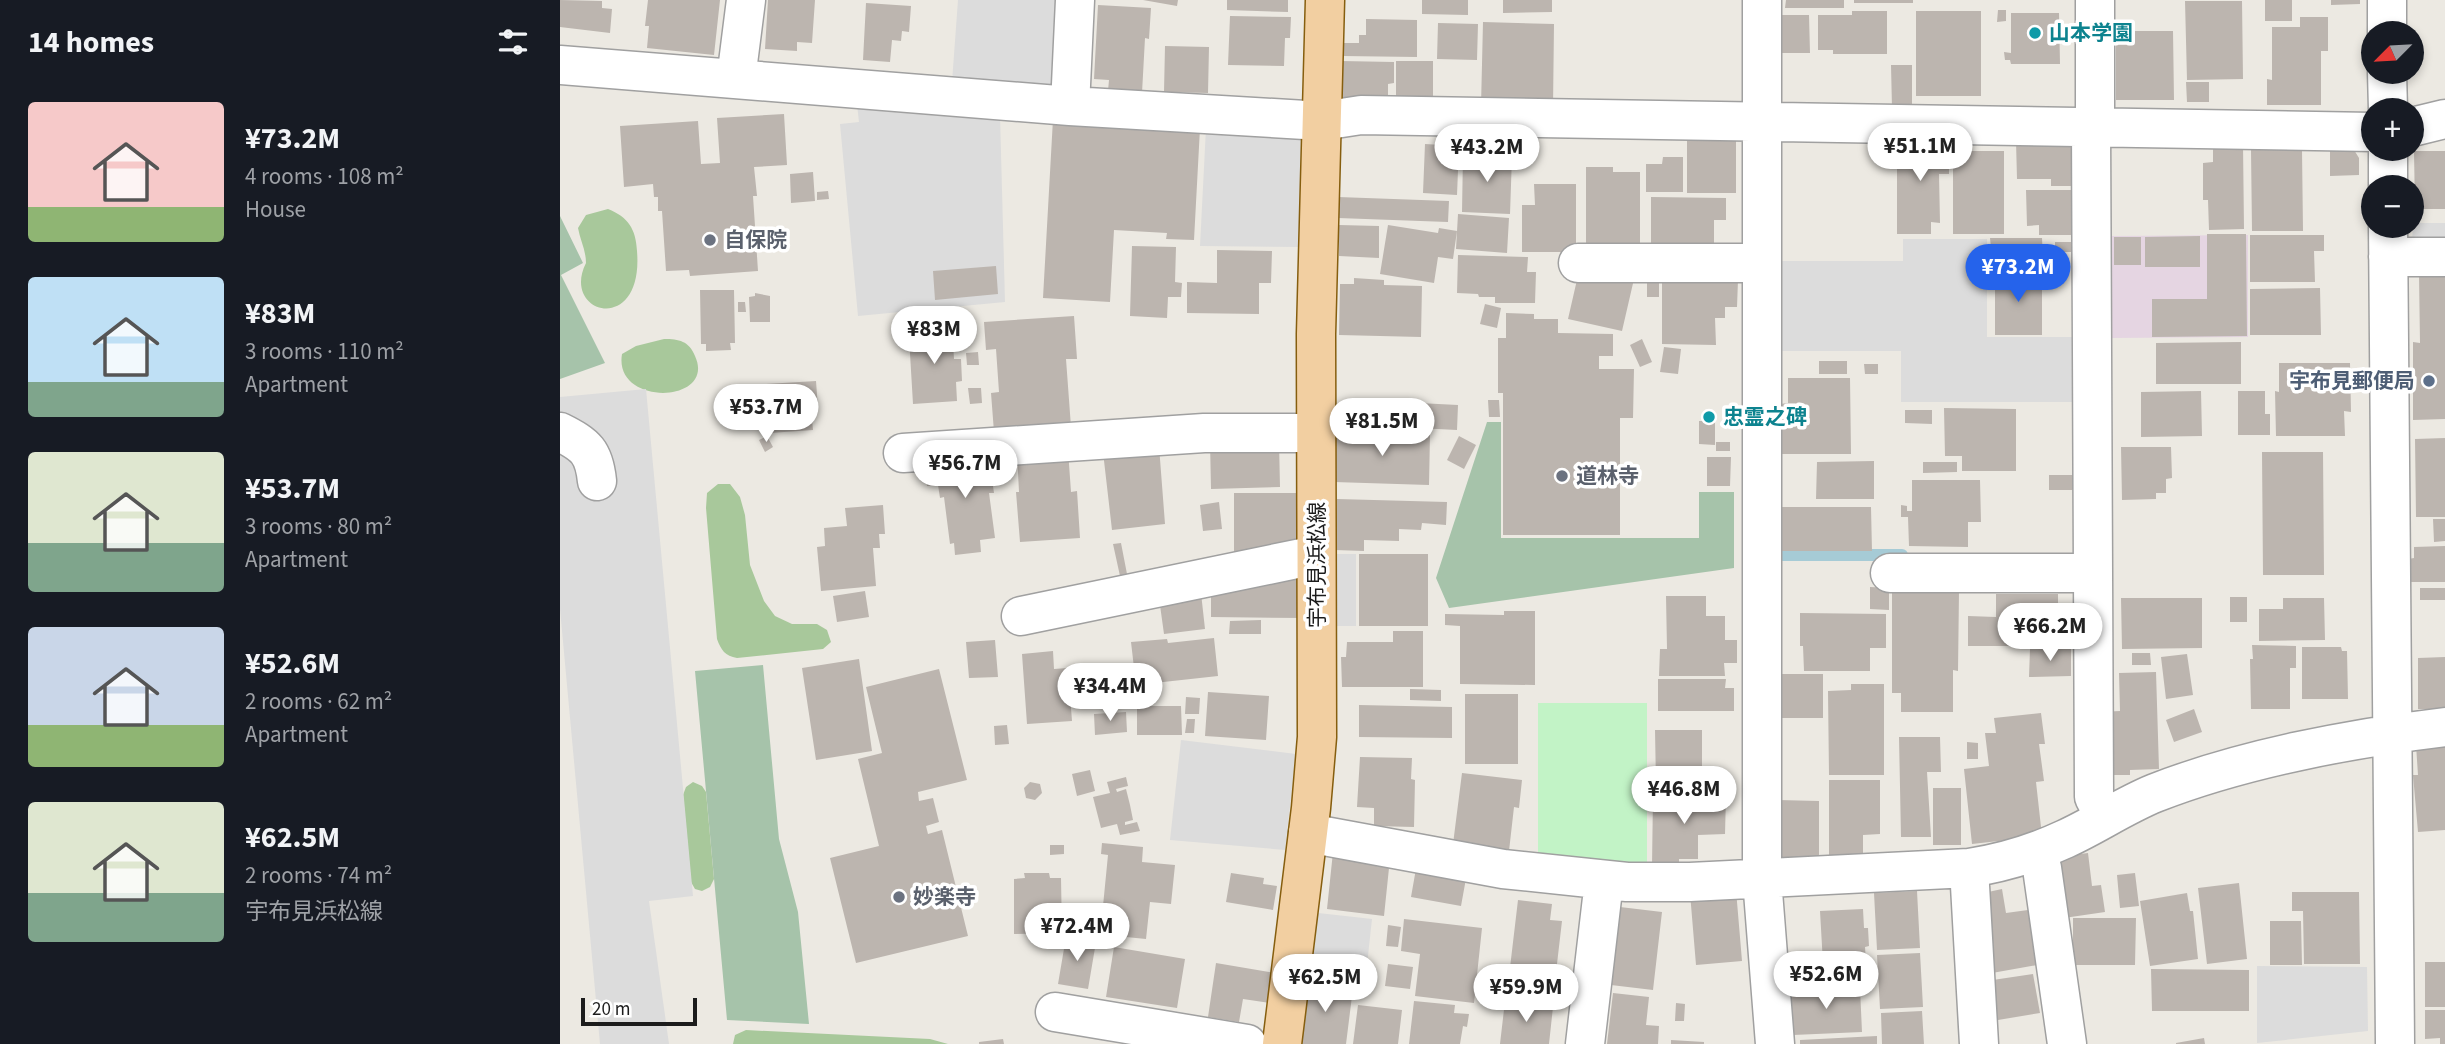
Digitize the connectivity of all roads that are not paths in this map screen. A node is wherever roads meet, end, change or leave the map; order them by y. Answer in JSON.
{"nodes":[{"id":1,"x":746,"y":0,"type":"edge"},
{"id":2,"x":1075,"y":0,"type":"edge"},
{"id":3,"x":1325,"y":0,"type":"edge"},
{"id":4,"x":1762,"y":0,"type":"edge"},
{"id":5,"x":2095,"y":0,"type":"edge"},
{"id":6,"x":2386,"y":0,"type":"edge"},
{"id":7,"x":2387,"y":21,"type":"edge"},
{"id":8,"x":560,"y":65,"type":"edge"},
{"id":9,"x":736,"y":79,"type":"junction"},
{"id":10,"x":1070,"y":106,"type":"junction"},
{"id":11,"x":2445,"y":119,"type":"edge"},
{"id":12,"x":1322,"y":121,"type":"junction"},
{"id":13,"x":1762,"y":121,"type":"junction"},
{"id":14,"x":2424,"y":124,"type":"edge"},
{"id":15,"x":2093,"y":126,"type":"junction"},
{"id":16,"x":2361,"y":132,"type":"edge"},
{"id":17,"x":2388,"y":241,"type":"edge"},
{"id":18,"x":2445,"y":257,"type":"edge"},
{"id":19,"x":1578,"y":262,"type":"dead end"},
{"id":20,"x":1762,"y":263,"type":"junction"},
{"id":21,"x":560,"y":432,"type":"edge"},
{"id":22,"x":1316,"y":433,"type":"junction"},
{"id":23,"x":903,"y":453,"type":"dead end"},
{"id":24,"x":597,"y":481,"type":"dead end"},
{"id":25,"x":1316,"y":555,"type":"junction"},
{"id":26,"x":1891,"y":573,"type":"dead end"},
{"id":27,"x":2093,"y":573,"type":"junction"},
{"id":28,"x":1021,"y":617,"type":"dead end"},
{"id":29,"x":2445,"y":727,"type":"edge"},
{"id":30,"x":2393,"y":733,"type":"junction"},
{"id":31,"x":2105,"y":818,"type":"junction"},
{"id":32,"x":1308,"y":833,"type":"junction"},
{"id":33,"x":2037,"y":851,"type":"junction"},
{"id":34,"x":1969,"y":867,"type":"junction"},
{"id":35,"x":1762,"y":879,"type":"junction"},
{"id":36,"x":1604,"y":881,"type":"junction"},
{"id":37,"x":1055,"y":1012,"type":"dead end"},
{"id":38,"x":1247,"y":1044,"type":"edge"},
{"id":39,"x":1282,"y":1044,"type":"edge"},
{"id":40,"x":1585,"y":1044,"type":"edge"},
{"id":41,"x":1776,"y":1044,"type":"edge"},
{"id":42,"x":1979,"y":1044,"type":"edge"},
{"id":43,"x":2067,"y":1044,"type":"edge"},
{"id":44,"x":2395,"y":1044,"type":"edge"}],
"edges":[{"from":1,"to":9,"type":"street"},
{"from":2,"to":10,"type":"street"},
{"from":3,"to":12,"type":"main road","name":"宇布見浜松線"},
{"from":4,"to":13,"type":"street"},
{"from":5,"to":15,"type":"street"},
{"from":6,"to":7,"type":"street"},
{"from":8,"to":9,"type":"street"},
{"from":9,"to":10,"type":"street"},
{"from":10,"to":12,"type":"street"},
{"from":11,"to":14,"type":"street"},
{"from":12,"to":13,"type":"street"},
{"from":12,"to":22,"type":"main road","name":"宇布見浜松線"},
{"from":13,"to":15,"type":"street"},
{"from":13,"to":20,"type":"street"},
{"from":15,"to":16,"type":"street"},
{"from":15,"to":27,"type":"street"},
{"from":17,"to":18,"type":"street"},
{"from":17,"to":30,"type":"street"},
{"from":19,"to":20,"type":"street"},
{"from":20,"to":35,"type":"street"},
{"from":21,"to":24,"type":"street"},
{"from":22,"to":23,"type":"street"},
{"from":22,"to":25,"type":"main road","name":"宇布見浜松線"},
{"from":25,"to":28,"type":"street"},
{"from":25,"to":32,"type":"main road","name":"宇布見浜松線"},
{"from":26,"to":27,"type":"street"},
{"from":27,"to":31,"type":"street"},
{"from":29,"to":30,"type":"street"},
{"from":30,"to":31,"type":"street"},
{"from":30,"to":44,"type":"street"},
{"from":31,"to":33,"type":"street"},
{"from":32,"to":36,"type":"street"},
{"from":32,"to":39,"type":"main road","name":"宇布見浜松線"},
{"from":33,"to":34,"type":"street"},
{"from":33,"to":43,"type":"street"},
{"from":34,"to":35,"type":"street"},
{"from":34,"to":42,"type":"street"},
{"from":35,"to":36,"type":"street"},
{"from":35,"to":41,"type":"street"},
{"from":36,"to":40,"type":"street"},
{"from":37,"to":38,"type":"street"}]}
